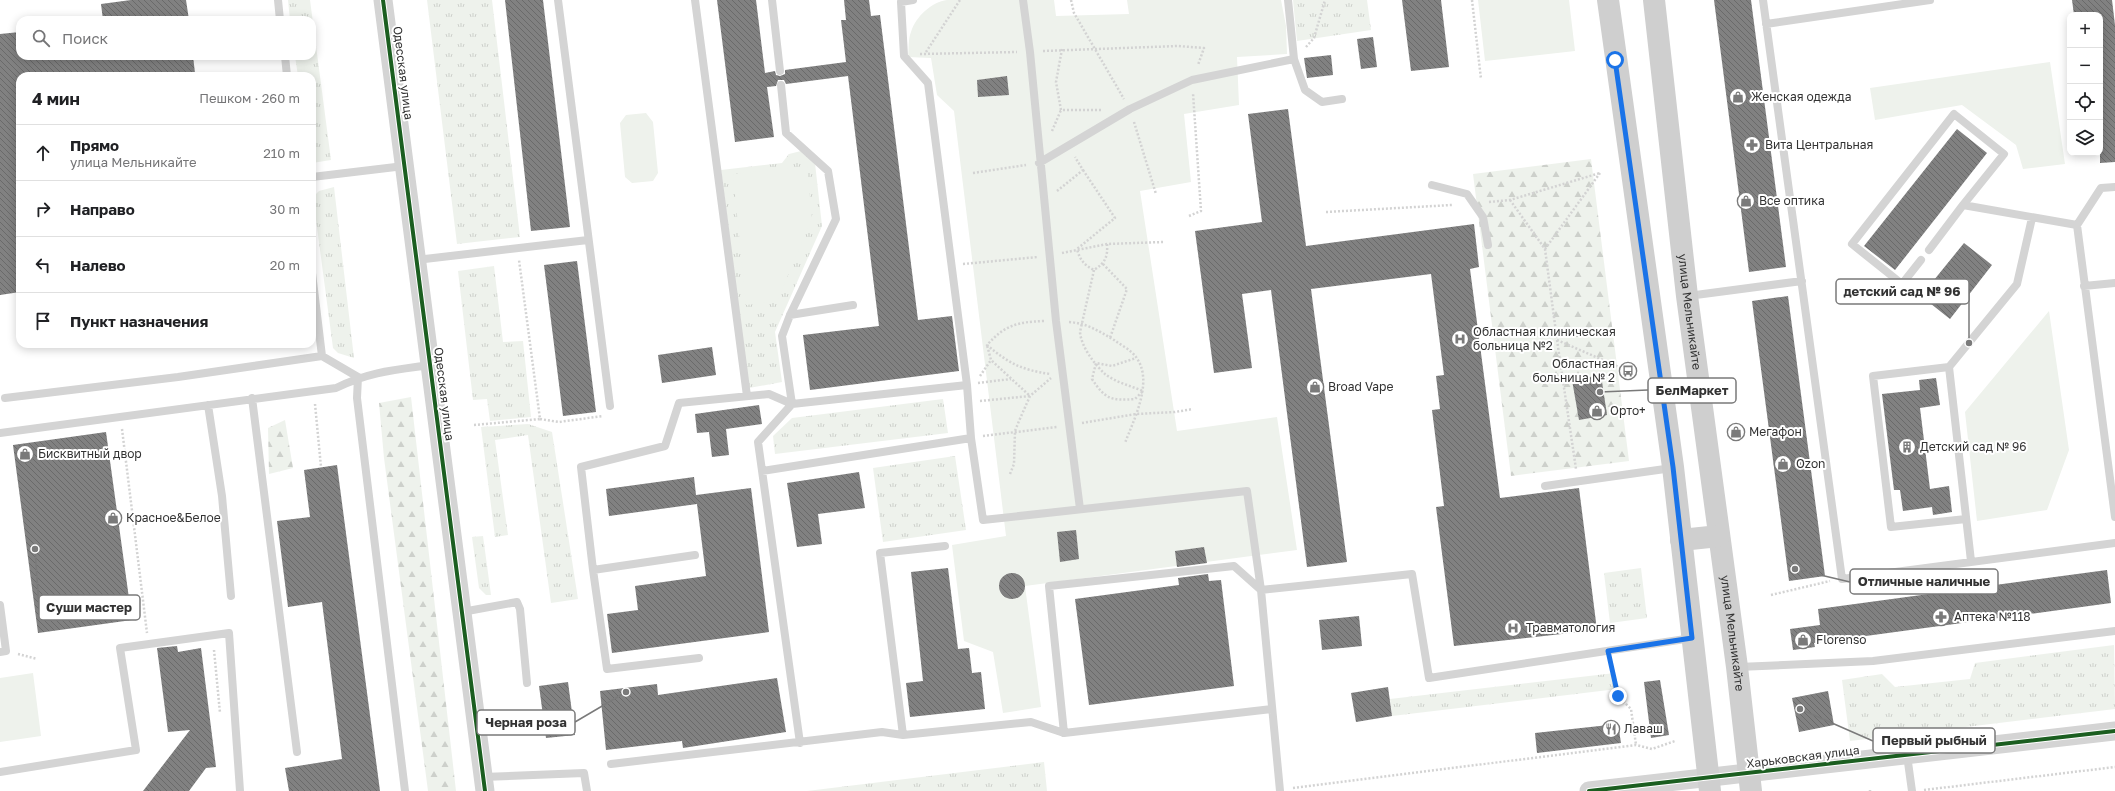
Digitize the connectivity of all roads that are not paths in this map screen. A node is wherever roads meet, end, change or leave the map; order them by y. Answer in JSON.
{"nodes":[{"id":1,"x":278,"y":0,"type":"edge"},
{"id":2,"x":383,"y":0,"type":"edge"},
{"id":3,"x":558,"y":0,"type":"edge"},
{"id":4,"x":695,"y":0,"type":"edge"},
{"id":5,"x":772,"y":0,"type":"edge"},
{"id":6,"x":913,"y":0,"type":"edge"},
{"id":7,"x":1023,"y":0,"type":"edge"},
{"id":8,"x":1288,"y":0,"type":"edge"},
{"id":9,"x":1608,"y":0,"type":"edge"},
{"id":10,"x":1654,"y":0,"type":"edge"},
{"id":11,"x":1763,"y":0,"type":"edge"},
{"id":12,"x":1930,"y":0,"type":"edge"},
{"id":13,"x":280,"y":16,"type":"edge"},
{"id":14,"x":1766,"y":24,"type":"junction"},
{"id":15,"x":1294,"y":59,"type":"junction"},
{"id":16,"x":286,"y":60,"type":"edge"},
{"id":17,"x":780,"y":71,"type":"dead end"},
{"id":18,"x":287,"y":72,"type":"edge"},
{"id":19,"x":781,"y":85,"type":"dead end"},
{"id":20,"x":1342,"y":99,"type":"dead end"},
{"id":21,"x":1039,"y":163,"type":"junction"},
{"id":22,"x":404,"y":166,"type":"junction"},
{"id":23,"x":316,"y":177,"type":"edge"},
{"id":24,"x":1432,"y":185,"type":"dead end"},
{"id":25,"x":2115,"y":187,"type":"edge"},
{"id":26,"x":1964,"y":205,"type":"junction"},
{"id":27,"x":2032,"y":218,"type":"junction"},
{"id":28,"x":2077,"y":225,"type":"junction"},
{"id":29,"x":588,"y":240,"type":"junction"},
{"id":30,"x":1488,"y":245,"type":"dead end"},
{"id":31,"x":1929,"y":250,"type":"dead end"},
{"id":32,"x":416,"y":260,"type":"junction"},
{"id":33,"x":1921,"y":260,"type":"dead end"},
{"id":34,"x":1802,"y":282,"type":"junction"},
{"id":35,"x":2115,"y":283,"type":"edge"},
{"id":36,"x":2084,"y":286,"type":"junction"},
{"id":37,"x":1687,"y":296,"type":"junction"},
{"id":38,"x":316,"y":306,"type":"edge"},
{"id":39,"x":853,"y":306,"type":"dead end"},
{"id":40,"x":790,"y":315,"type":"junction"},
{"id":41,"x":322,"y":356,"type":"junction"},
{"id":42,"x":430,"y":365,"type":"junction"},
{"id":43,"x":1949,"y":367,"type":"junction"},
{"id":44,"x":358,"y":377,"type":"junction"},
{"id":45,"x":967,"y":385,"type":"junction"},
{"id":46,"x":747,"y":396,"type":"junction"},
{"id":47,"x":5,"y":398,"type":"dead end"},
{"id":48,"x":252,"y":398,"type":"junction"},
{"id":49,"x":792,"y":404,"type":"junction"},
{"id":50,"x":208,"y":405,"type":"junction"},
{"id":51,"x":610,"y":406,"type":"road end"},
{"id":52,"x":0,"y":433,"type":"edge"},
{"id":53,"x":971,"y":438,"type":"junction"},
{"id":54,"x":1673,"y":467,"type":"junction"},
{"id":55,"x":762,"y":471,"type":"junction"},
{"id":56,"x":1546,"y":486,"type":"dead end"},
{"id":57,"x":2114,"y":494,"type":"edge"},
{"id":58,"x":1080,"y":509,"type":"junction"},
{"id":59,"x":2115,"y":517,"type":"edge"},
{"id":60,"x":1966,"y":518,"type":"junction"},
{"id":61,"x":1720,"y":536,"type":"junction"},
{"id":62,"x":1681,"y":540,"type":"junction"},
{"id":63,"x":2115,"y":543,"type":"edge"},
{"id":64,"x":945,"y":546,"type":"dead end"},
{"id":65,"x":695,"y":555,"type":"dead end"},
{"id":66,"x":1971,"y":561,"type":"junction"},
{"id":67,"x":593,"y":570,"type":"junction"},
{"id":68,"x":1260,"y":590,"type":"junction"},
{"id":69,"x":231,"y":596,"type":"dead end"},
{"id":70,"x":0,"y":605,"type":"edge"},
{"id":71,"x":462,"y":612,"type":"junction"},
{"id":72,"x":2115,"y":631,"type":"edge"},
{"id":73,"x":1692,"y":638,"type":"junction"},
{"id":74,"x":3,"y":652,"type":"edge"},
{"id":75,"x":699,"y":658,"type":"dead end"},
{"id":76,"x":1737,"y":667,"type":"junction"},
{"id":77,"x":527,"y":683,"type":"dead end"},
{"id":78,"x":1272,"y":709,"type":"junction"},
{"id":79,"x":2115,"y":731,"type":"edge"},
{"id":80,"x":1064,"y":733,"type":"junction"},
{"id":81,"x":903,"y":735,"type":"junction"},
{"id":82,"x":800,"y":743,"type":"junction"},
{"id":83,"x":297,"y":752,"type":"dead end"},
{"id":84,"x":1907,"y":755,"type":"junction"},
{"id":85,"x":611,"y":764,"type":"dead end"},
{"id":86,"x":0,"y":772,"type":"edge"},
{"id":87,"x":1750,"y":782,"type":"edge"},
{"id":88,"x":484,"y":784,"type":"edge"},
{"id":89,"x":1709,"y":785,"type":"edge"},
{"id":90,"x":1280,"y":790,"type":"edge"},
{"id":91,"x":240,"y":791,"type":"edge"},
{"id":92,"x":405,"y":791,"type":"edge"},
{"id":93,"x":587,"y":791,"type":"edge"},
{"id":94,"x":1589,"y":791,"type":"edge"},
{"id":95,"x":1912,"y":791,"type":"edge"}],
"edges":[{"from":1,"to":13,"type":"lane"},
{"from":2,"to":22,"type":"street","name":"Одесская улица"},
{"from":3,"to":29,"type":"lane"},
{"from":4,"to":46,"type":"lane"},
{"from":5,"to":17,"type":"lane"},
{"from":6,"to":45,"type":"lane"},
{"from":7,"to":21,"type":"lane"},
{"from":8,"to":15,"type":"lane"},
{"from":9,"to":54,"type":"main road"},
{"from":10,"to":37,"type":"main road","name":"улица Мельникайте"},
{"from":11,"to":14,"type":"lane"},
{"from":12,"to":14,"type":"lane"},
{"from":14,"to":34,"type":"lane"},
{"from":15,"to":20,"type":"lane"},
{"from":15,"to":21,"type":"lane"},
{"from":16,"to":18,"type":"lane"},
{"from":19,"to":40,"type":"lane"},
{"from":21,"to":58,"type":"lane"},
{"from":22,"to":23,"type":"lane"},
{"from":22,"to":32,"type":"street","name":"Одесская улица"},
{"from":24,"to":30,"type":"lane"},
{"from":25,"to":28,"type":"lane"},
{"from":26,"to":27,"type":"lane"},
{"from":26,"to":31,"type":"lane"},
{"from":26,"to":33,"type":"lane"},
{"from":27,"to":28,"type":"lane"},
{"from":27,"to":43,"type":"lane"},
{"from":28,"to":36,"type":"lane"},
{"from":29,"to":32,"type":"lane"},
{"from":29,"to":51,"type":"lane"},
{"from":32,"to":42,"type":"street","name":"Одесская улица"},
{"from":34,"to":37,"type":"lane"},
{"from":34,"to":66,"type":"lane"},
{"from":35,"to":36,"type":"lane"},
{"from":36,"to":57,"type":"lane"},
{"from":37,"to":61,"type":"main road","name":"улица Мельникайте"},
{"from":38,"to":41,"type":"lane"},
{"from":39,"to":40,"type":"lane"},
{"from":40,"to":49,"type":"lane"},
{"from":41,"to":44,"type":"lane"},
{"from":41,"to":47,"type":"lane"},
{"from":42,"to":44,"type":"lane"},
{"from":42,"to":71,"type":"street","name":"Одесская улица"},
{"from":43,"to":60,"type":"lane"},
{"from":43,"to":60,"type":"lane"},
{"from":44,"to":48,"type":"lane"},
{"from":44,"to":92,"type":"lane"},
{"from":45,"to":49,"type":"lane"},
{"from":45,"to":53,"type":"lane"},
{"from":46,"to":49,"type":"lane"},
{"from":46,"to":67,"type":"lane"},
{"from":48,"to":50,"type":"lane"},
{"from":48,"to":83,"type":"lane"},
{"from":49,"to":55,"type":"lane"},
{"from":50,"to":52,"type":"lane"},
{"from":50,"to":69,"type":"lane"},
{"from":53,"to":55,"type":"lane"},
{"from":53,"to":58,"type":"lane"},
{"from":54,"to":56,"type":"lane"},
{"from":54,"to":62,"type":"main road"},
{"from":55,"to":82,"type":"lane"},
{"from":57,"to":59,"type":"lane"},
{"from":58,"to":68,"type":"lane"},
{"from":60,"to":66,"type":"lane"},
{"from":61,"to":62,"type":"main road"},
{"from":61,"to":76,"type":"main road","name":"улица Мельникайте"},
{"from":62,"to":73,"type":"main road"},
{"from":63,"to":66,"type":"lane"},
{"from":64,"to":81,"type":"lane"},
{"from":65,"to":67,"type":"lane"},
{"from":67,"to":75,"type":"lane"},
{"from":68,"to":73,"type":"lane"},
{"from":68,"to":78,"type":"lane"},
{"from":68,"to":80,"type":"lane"},
{"from":70,"to":74,"type":"lane"},
{"from":71,"to":77,"type":"lane"},
{"from":71,"to":88,"type":"street","name":"Одесская улица"},
{"from":72,"to":76,"type":"lane"},
{"from":73,"to":89,"type":"main road"},
{"from":76,"to":87,"type":"main road","name":"улица Мельникайте"},
{"from":78,"to":80,"type":"lane"},
{"from":78,"to":90,"type":"lane"},
{"from":79,"to":84,"type":"street","name":"Харьковская улица"},
{"from":80,"to":81,"type":"lane"},
{"from":81,"to":82,"type":"lane"},
{"from":82,"to":85,"type":"lane"},
{"from":84,"to":87,"type":"street","name":"Харьковская улица"},
{"from":84,"to":95,"type":"lane"},
{"from":86,"to":91,"type":"lane"},
{"from":87,"to":89,"type":"street","name":"Харьковская улица"},
{"from":88,"to":93,"type":"lane"},
{"from":89,"to":94,"type":"street","name":"Харьковская улица"}]}
